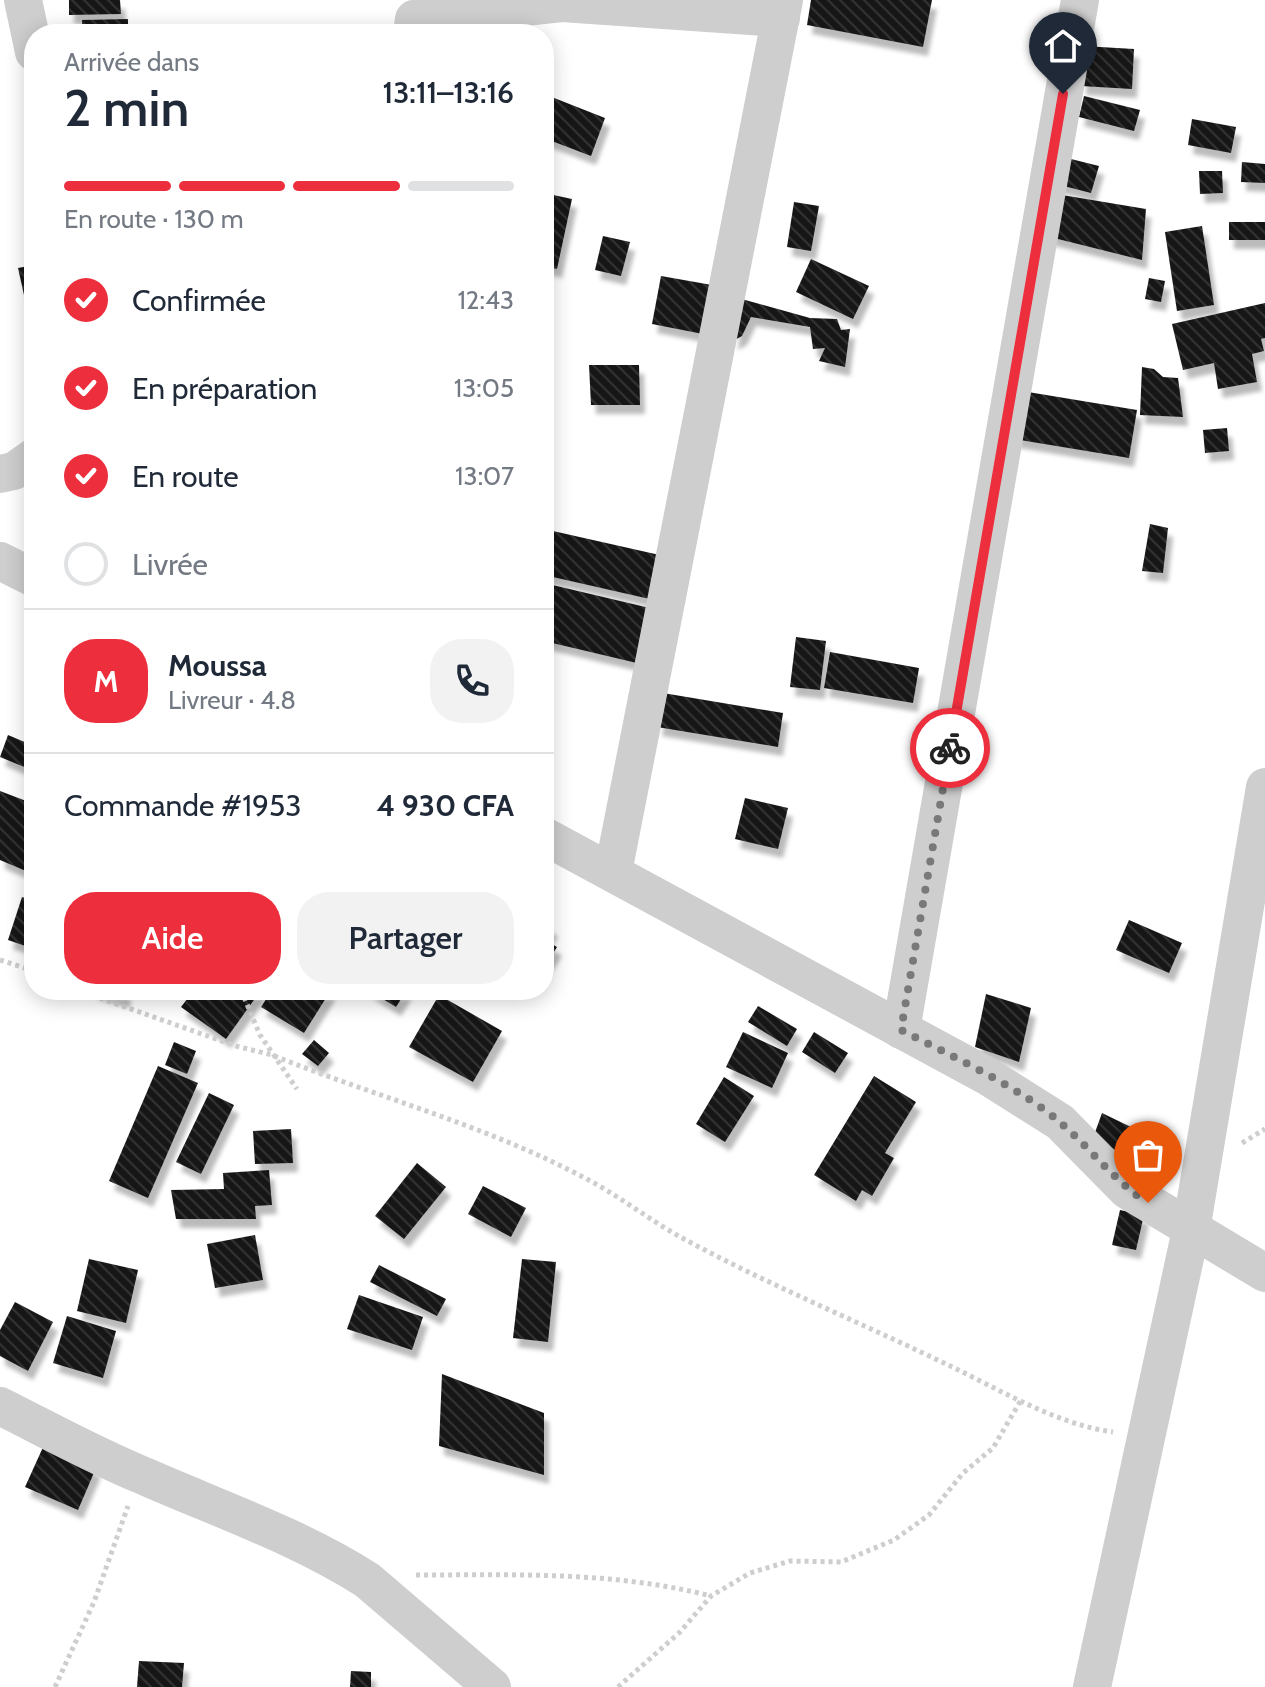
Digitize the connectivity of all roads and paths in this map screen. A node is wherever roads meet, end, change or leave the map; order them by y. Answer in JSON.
{"nodes":[{"id":1,"x":23,"y":0,"type":"edge"},
{"id":2,"x":1080,"y":0,"type":"edge"},
{"id":3,"x":782,"y":9,"type":"edge"},
{"id":4,"x":28,"y":24,"type":"edge"},
{"id":5,"x":413,"y":24,"type":"edge"},
{"id":6,"x":24,"y":464,"type":"edge"},
{"id":7,"x":0,"y":474,"type":"edge"},
{"id":8,"x":0,"y":561,"type":"edge"},
{"id":9,"x":24,"y":573,"type":"edge"},
{"id":10,"x":1265,"y":787,"type":"edge"},
{"id":11,"x":554,"y":841,"type":"edge"},
{"id":12,"x":613,"y":872,"type":"junction"},
{"id":13,"x":0,"y":960,"type":"edge"},
{"id":14,"x":24,"y":968,"type":"edge"},
{"id":15,"x":105,"y":1000,"type":"edge"},
{"id":16,"x":246,"y":1000,"type":"edge"},
{"id":17,"x":901,"y":1030,"type":"junction"},
{"id":18,"x":272,"y":1055,"type":"junction"},
{"id":19,"x":297,"y":1089,"type":"dead end"},
{"id":20,"x":1191,"y":1230,"type":"junction"},
{"id":21,"x":1265,"y":1273,"type":"edge"},
{"id":22,"x":1021,"y":1400,"type":"junction"},
{"id":23,"x":0,"y":1406,"type":"edge"},
{"id":24,"x":1145,"y":1437,"type":"junction"},
{"id":25,"x":141,"y":1475,"type":"junction"},
{"id":26,"x":367,"y":1580,"type":"junction"},
{"id":27,"x":711,"y":1596,"type":"junction"},
{"id":28,"x":55,"y":1687,"type":"edge"},
{"id":29,"x":492,"y":1687,"type":"edge"},
{"id":30,"x":618,"y":1687,"type":"edge"},
{"id":31,"x":1092,"y":1687,"type":"edge"}],
"edges":[{"from":1,"to":4,"type":"street"},
{"from":2,"to":17,"type":"street"},
{"from":3,"to":5,"type":"street"},
{"from":3,"to":12,"type":"street"},
{"from":6,"to":7,"type":"street"},
{"from":8,"to":9,"type":"street"},
{"from":10,"to":20,"type":"street"},
{"from":11,"to":12,"type":"street"},
{"from":12,"to":17,"type":"street"},
{"from":13,"to":14,"type":"path"},
{"from":15,"to":18,"type":"path"},
{"from":16,"to":18,"type":"path"},
{"from":17,"to":20,"type":"street"},
{"from":18,"to":19,"type":"path"},
{"from":18,"to":22,"type":"path"},
{"from":20,"to":21,"type":"street"},
{"from":20,"to":24,"type":"street"},
{"from":22,"to":24,"type":"path"},
{"from":22,"to":27,"type":"path"},
{"from":23,"to":25,"type":"street"},
{"from":24,"to":31,"type":"street"},
{"from":25,"to":26,"type":"street"},
{"from":25,"to":28,"type":"path"},
{"from":26,"to":27,"type":"path"},
{"from":26,"to":29,"type":"street"},
{"from":27,"to":30,"type":"path"}]}
